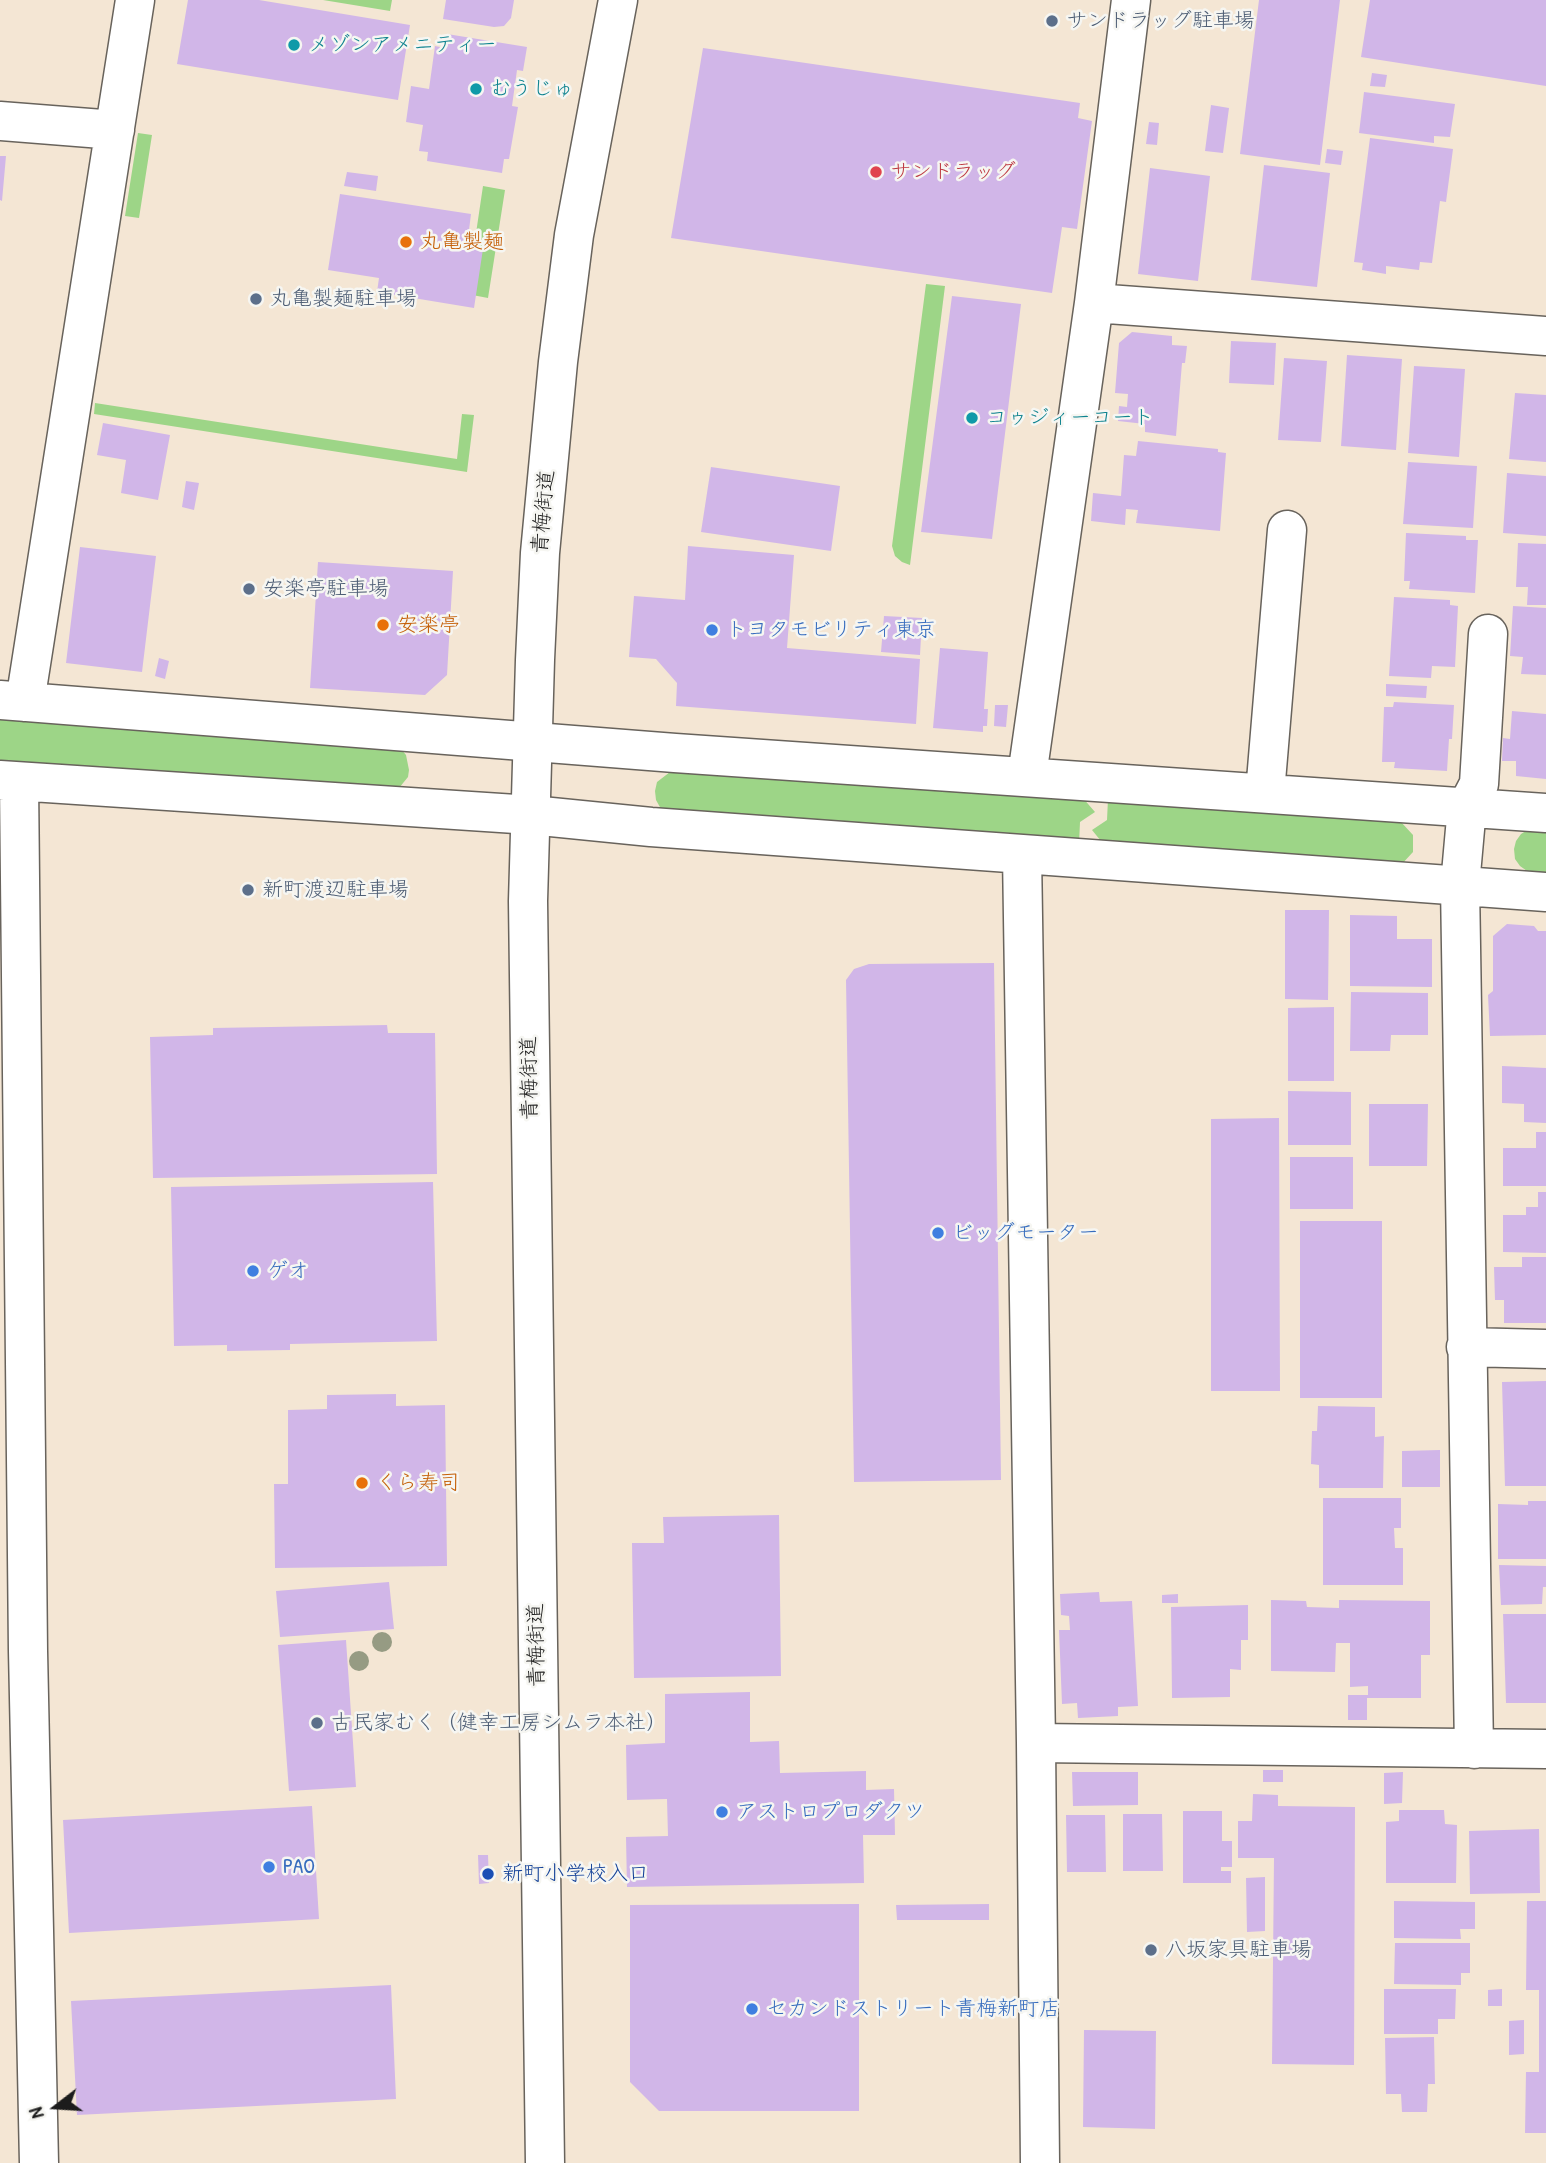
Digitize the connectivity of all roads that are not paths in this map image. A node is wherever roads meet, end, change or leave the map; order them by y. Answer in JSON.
{"nodes":[{"id":1,"x":135,"y":0,"type":"edge"},
{"id":2,"x":618,"y":0,"type":"edge"},
{"id":3,"x":1131,"y":0,"type":"edge"},
{"id":4,"x":0,"y":121,"type":"edge"},
{"id":5,"x":115,"y":130,"type":"junction"},
{"id":6,"x":1094,"y":303,"type":"junction"},
{"id":7,"x":1546,"y":336,"type":"edge"},
{"id":8,"x":1286,"y":530,"type":"dead end"},
{"id":9,"x":1488,"y":634,"type":"dead end"},
{"id":10,"x":12,"y":701,"type":"edge"},
{"id":11,"x":533,"y":742,"type":"junction"},
{"id":12,"x":1027,"y":776,"type":"junction"},
{"id":13,"x":10,"y":781,"type":"edge"},
{"id":14,"x":1265,"y":793,"type":"junction"},
{"id":15,"x":1467,"y":807,"type":"junction"},
{"id":16,"x":1546,"y":813,"type":"edge"},
{"id":17,"x":530,"y":815,"type":"junction"},
{"id":18,"x":1022,"y":854,"type":"junction"},
{"id":19,"x":1460,"y":885,"type":"junction"},
{"id":20,"x":1546,"y":892,"type":"edge"},
{"id":21,"x":12,"y":1125,"type":"edge"},
{"id":22,"x":1466,"y":1347,"type":"junction"},
{"id":23,"x":1546,"y":1349,"type":"edge"},
{"id":24,"x":14,"y":1653,"type":"edge"},
{"id":25,"x":1036,"y":1743,"type":"junction"},
{"id":26,"x":1475,"y":1749,"type":"junction"},
{"id":27,"x":1546,"y":1749,"type":"edge"},
{"id":28,"x":39,"y":2163,"type":"edge"},
{"id":29,"x":545,"y":2163,"type":"edge"},
{"id":30,"x":1040,"y":2163,"type":"edge"}],
"edges":[{"from":1,"to":5,"type":"street"},
{"from":2,"to":11,"type":"street","name":"青梅街道"},
{"from":3,"to":6,"type":"street"},
{"from":4,"to":5,"type":"street"},
{"from":5,"to":10,"type":"street"},
{"from":6,"to":7,"type":"street"},
{"from":6,"to":12,"type":"street"},
{"from":8,"to":14,"type":"street"},
{"from":9,"to":15,"type":"street"},
{"from":10,"to":11,"type":"street"},
{"from":11,"to":12,"type":"street"},
{"from":11,"to":17,"type":"street","name":"青梅街道"},
{"from":12,"to":14,"type":"street"},
{"from":13,"to":17,"type":"street"},
{"from":13,"to":21,"type":"street"},
{"from":14,"to":15,"type":"street"},
{"from":15,"to":16,"type":"street"},
{"from":15,"to":19,"type":"street"},
{"from":17,"to":18,"type":"street"},
{"from":17,"to":29,"type":"street","name":"青梅街道"},
{"from":18,"to":19,"type":"street"},
{"from":18,"to":25,"type":"street"},
{"from":19,"to":20,"type":"street"},
{"from":19,"to":22,"type":"street"},
{"from":21,"to":24,"type":"street"},
{"from":22,"to":23,"type":"street"},
{"from":22,"to":26,"type":"street"},
{"from":24,"to":28,"type":"street"},
{"from":25,"to":26,"type":"street"},
{"from":25,"to":30,"type":"street"},
{"from":26,"to":27,"type":"street"}]}
